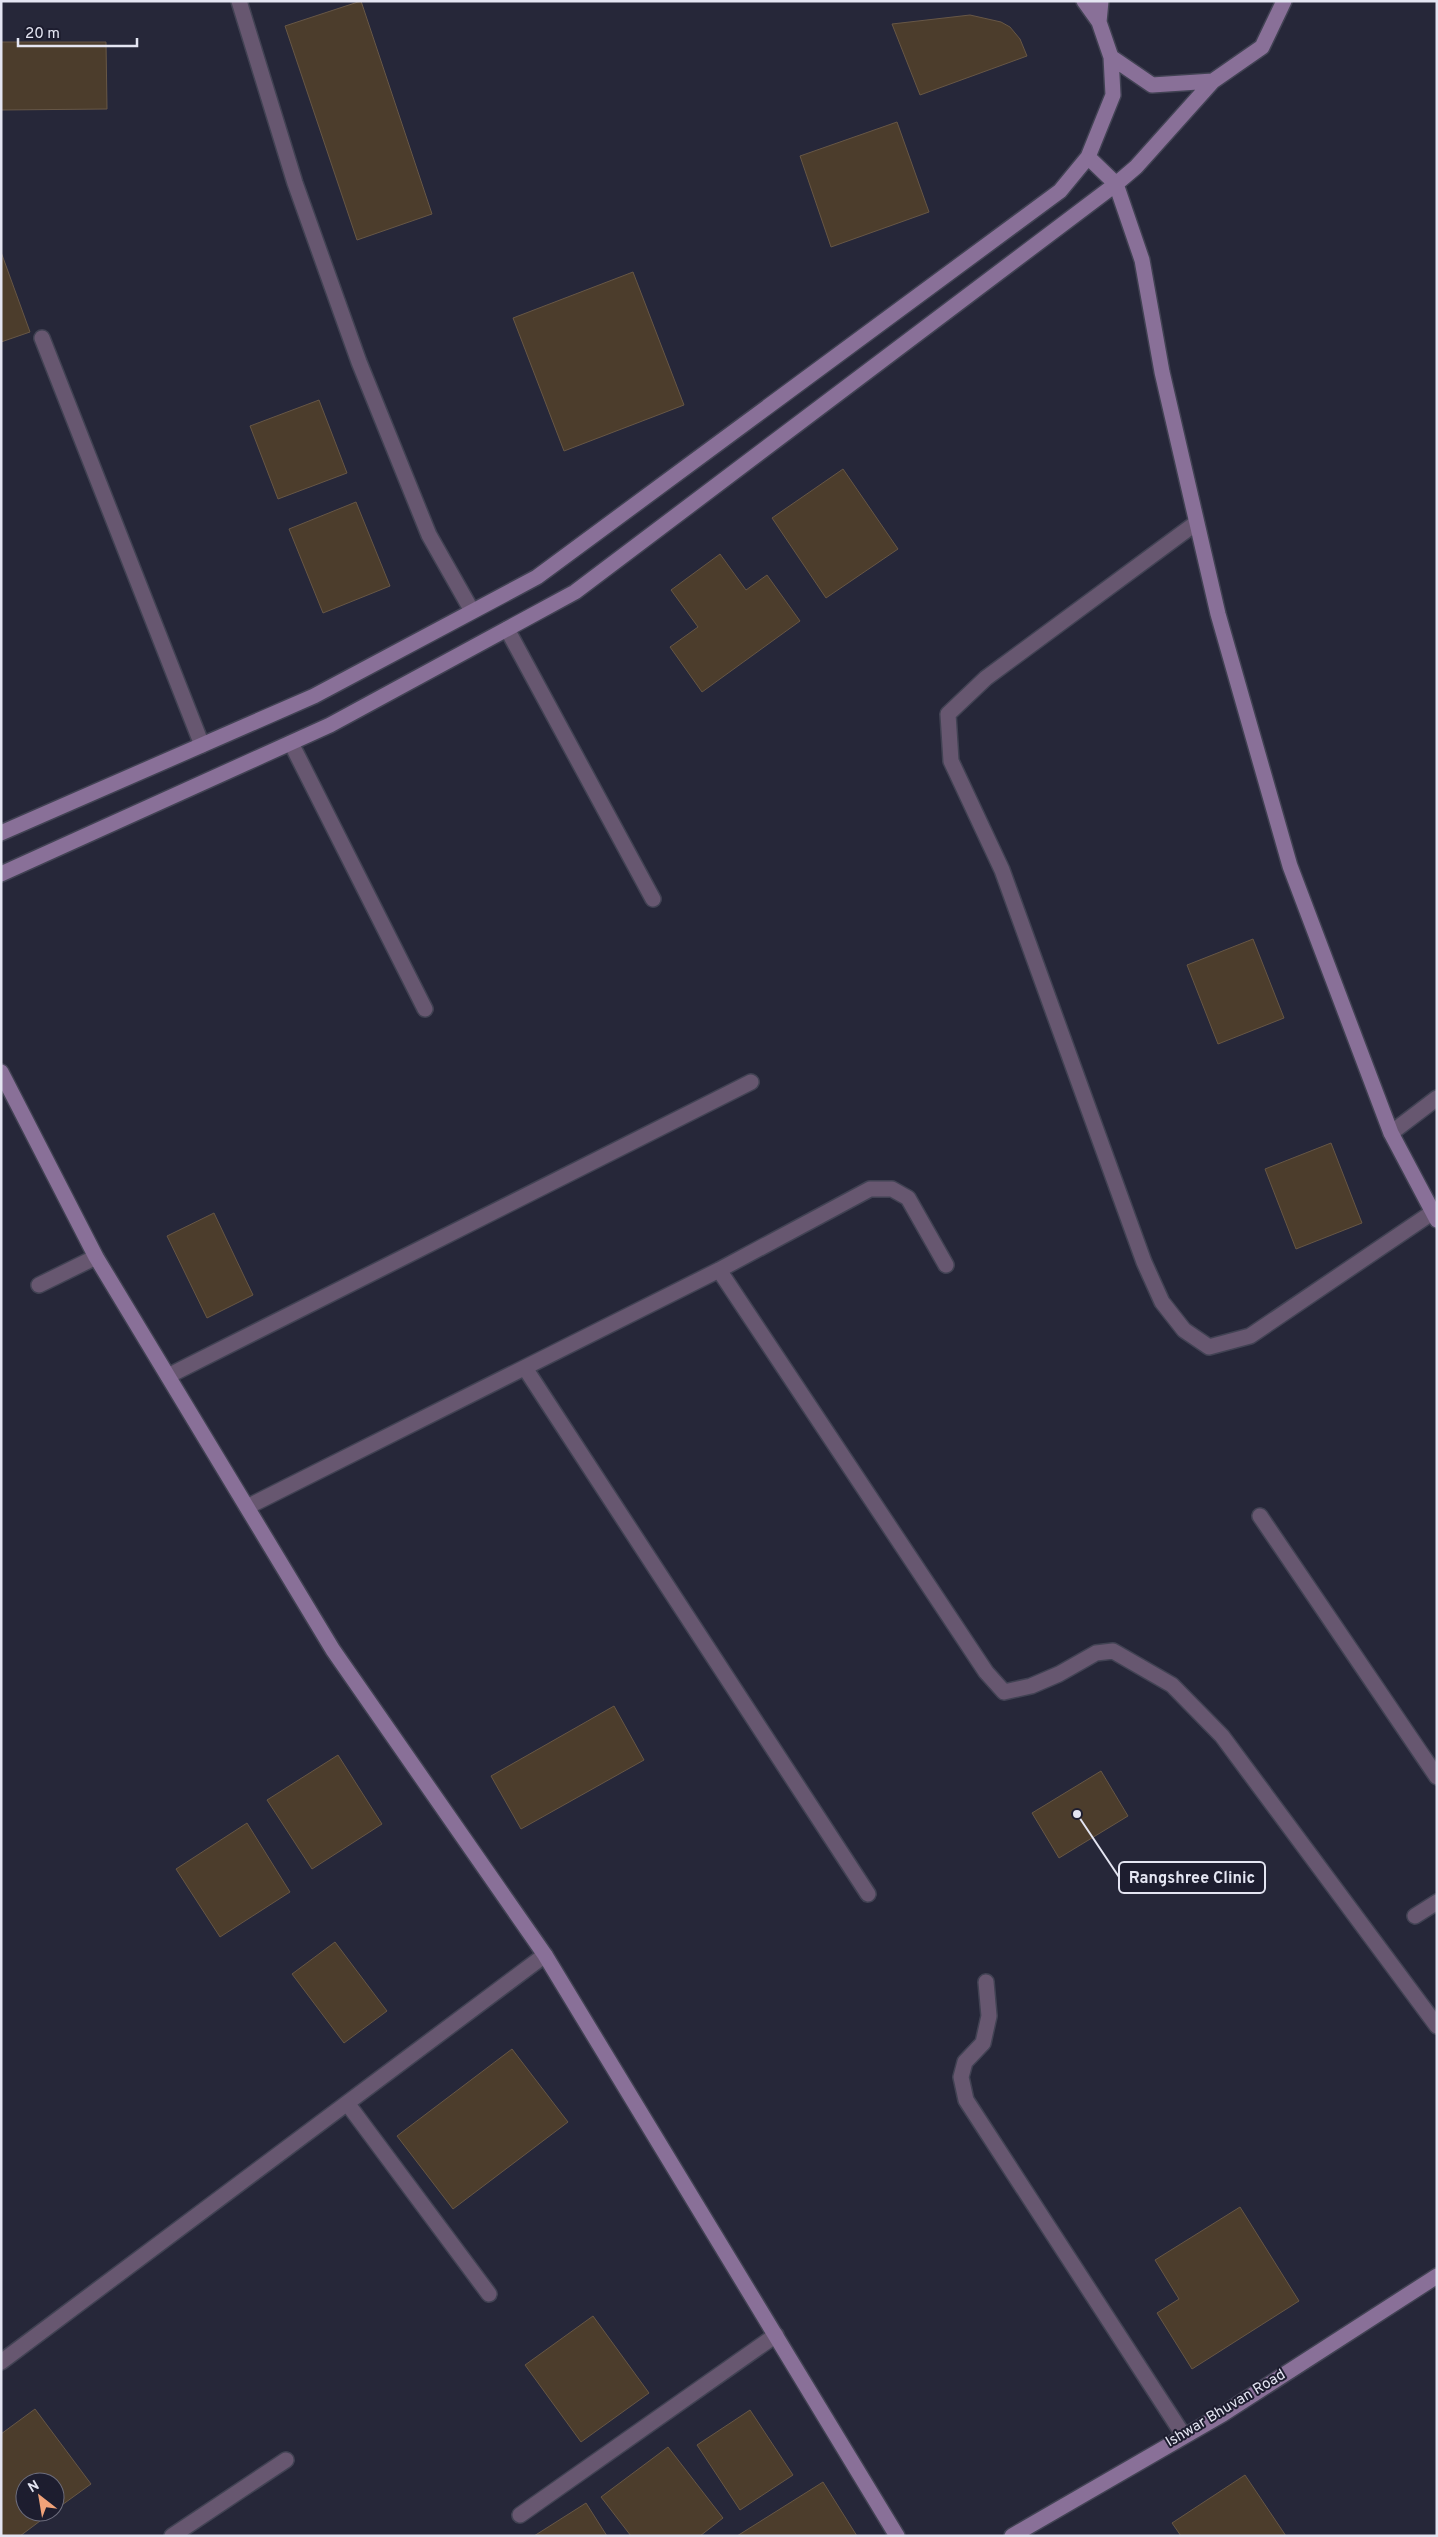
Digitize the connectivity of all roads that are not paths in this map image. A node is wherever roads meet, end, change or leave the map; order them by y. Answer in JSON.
{"nodes":[{"id":1,"x":238,"y":1,"type":"edge"},
{"id":2,"x":1084,"y":1,"type":"edge"},
{"id":3,"x":1102,"y":1,"type":"edge"},
{"id":4,"x":1284,"y":1,"type":"edge"},
{"id":5,"x":1099,"y":22,"type":"junction"},
{"id":6,"x":1111,"y":57,"type":"junction"},
{"id":7,"x":1213,"y":81,"type":"junction"},
{"id":8,"x":1088,"y":157,"type":"junction"},
{"id":9,"x":1116,"y":184,"type":"junction"},
{"id":10,"x":42,"y":338,"type":"dead end"},
{"id":11,"x":1196,"y":523,"type":"junction"},
{"id":12,"x":472,"y":611,"type":"junction"},
{"id":13,"x":507,"y":629,"type":"junction"},
{"id":14,"x":291,"y":743,"type":"junction"},
{"id":15,"x":202,"y":745,"type":"junction"},
{"id":16,"x":1,"y":833,"type":"edge"},
{"id":17,"x":1,"y":874,"type":"edge"},
{"id":18,"x":653,"y":899,"type":"dead end"},
{"id":19,"x":425,"y":1009,"type":"dead end"},
{"id":20,"x":1,"y":1072,"type":"edge"},
{"id":21,"x":751,"y":1082,"type":"dead end"},
{"id":22,"x":1437,"y":1098,"type":"edge"},
{"id":23,"x":1391,"y":1133,"type":"junction"},
{"id":24,"x":1435,"y":1216,"type":"edge"},
{"id":25,"x":96,"y":1257,"type":"junction"},
{"id":26,"x":946,"y":1265,"type":"dead end"},
{"id":27,"x":719,"y":1270,"type":"junction"},
{"id":28,"x":39,"y":1285,"type":"dead end"},
{"id":29,"x":525,"y":1368,"type":"junction"},
{"id":30,"x":168,"y":1376,"type":"junction"},
{"id":31,"x":247,"y":1507,"type":"junction"},
{"id":32,"x":1260,"y":1516,"type":"dead end"},
{"id":33,"x":1437,"y":1777,"type":"edge"},
{"id":34,"x":868,"y":1894,"type":"dead end"},
{"id":35,"x":1437,"y":1902,"type":"edge"},
{"id":36,"x":1415,"y":1916,"type":"dead end"},
{"id":37,"x":545,"y":1954,"type":"junction"},
{"id":38,"x":986,"y":1982,"type":"dead end"},
{"id":39,"x":1437,"y":2026,"type":"edge"},
{"id":40,"x":348,"y":2103,"type":"junction"},
{"id":41,"x":1437,"y":2276,"type":"edge"},
{"id":42,"x":489,"y":2294,"type":"dead end"},
{"id":43,"x":776,"y":2336,"type":"junction"},
{"id":44,"x":1,"y":2362,"type":"edge"},
{"id":45,"x":1184,"y":2436,"type":"junction"},
{"id":46,"x":286,"y":2460,"type":"dead end"},
{"id":47,"x":520,"y":2515,"type":"dead end"},
{"id":48,"x":172,"y":2536,"type":"edge"},
{"id":49,"x":897,"y":2536,"type":"edge"},
{"id":50,"x":1012,"y":2536,"type":"edge"}],
"edges":[{"from":1,"to":12,"type":"street"},
{"from":2,"to":5,"type":"street"},
{"from":3,"to":5,"type":"street"},
{"from":4,"to":7,"type":"street"},
{"from":5,"to":6,"type":"street"},
{"from":6,"to":7,"type":"street"},
{"from":6,"to":8,"type":"street"},
{"from":7,"to":9,"type":"street"},
{"from":8,"to":9,"type":"street"},
{"from":8,"to":12,"type":"street"},
{"from":9,"to":11,"type":"street"},
{"from":9,"to":13,"type":"street"},
{"from":10,"to":15,"type":"street"},
{"from":11,"to":23,"type":"street"},
{"from":11,"to":24,"type":"street"},
{"from":12,"to":15,"type":"street"},
{"from":13,"to":14,"type":"street"},
{"from":13,"to":18,"type":"street"},
{"from":14,"to":17,"type":"street"},
{"from":14,"to":19,"type":"street"},
{"from":15,"to":16,"type":"street"},
{"from":20,"to":25,"type":"street"},
{"from":21,"to":30,"type":"street"},
{"from":22,"to":23,"type":"street"},
{"from":23,"to":24,"type":"street"},
{"from":25,"to":28,"type":"street"},
{"from":25,"to":30,"type":"street"},
{"from":26,"to":27,"type":"street"},
{"from":27,"to":29,"type":"street"},
{"from":27,"to":39,"type":"street"},
{"from":29,"to":31,"type":"street"},
{"from":29,"to":34,"type":"street"},
{"from":30,"to":31,"type":"street"},
{"from":31,"to":37,"type":"street"},
{"from":32,"to":33,"type":"street"},
{"from":35,"to":36,"type":"street"},
{"from":37,"to":40,"type":"street"},
{"from":37,"to":43,"type":"street"},
{"from":38,"to":45,"type":"street"},
{"from":40,"to":42,"type":"street"},
{"from":40,"to":44,"type":"street"},
{"from":41,"to":45,"type":"street","name":"Ishwar Bhuvan Road"},
{"from":43,"to":47,"type":"street"},
{"from":43,"to":49,"type":"street"},
{"from":45,"to":50,"type":"street","name":"Ishwar Bhuvan Road"},
{"from":46,"to":48,"type":"street"}]}
